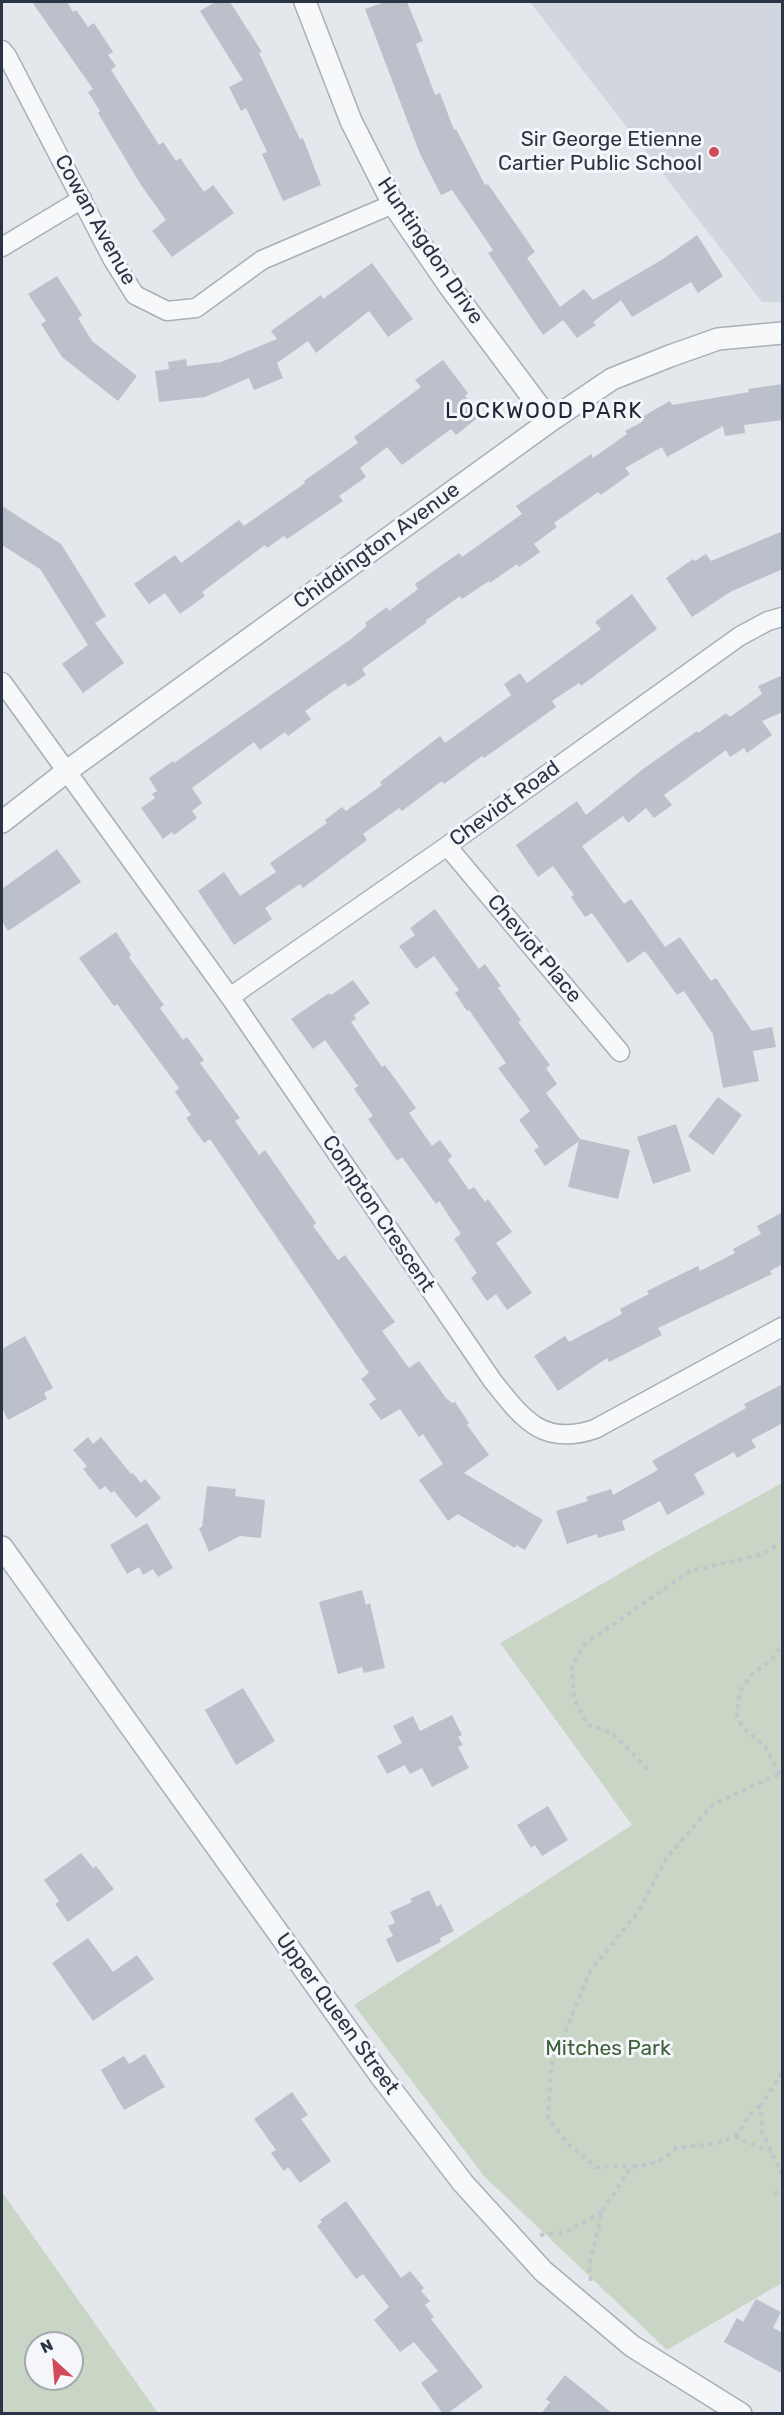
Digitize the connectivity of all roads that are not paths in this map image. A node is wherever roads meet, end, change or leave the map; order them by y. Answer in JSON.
{"nodes":[{"id":1,"x":305,"y":2,"type":"edge"},
{"id":2,"x":2,"y":50,"type":"edge"},
{"id":3,"x":82,"y":200,"type":"junction"},
{"id":4,"x":393,"y":204,"type":"junction"},
{"id":5,"x":2,"y":247,"type":"edge"},
{"id":6,"x":783,"y":333,"type":"edge"},
{"id":7,"x":550,"y":421,"type":"junction"},
{"id":8,"x":783,"y":617,"type":"edge"},
{"id":9,"x":2,"y":682,"type":"edge"},
{"id":10,"x":67,"y":771,"type":"junction"},
{"id":11,"x":2,"y":822,"type":"edge"},
{"id":12,"x":447,"y":846,"type":"junction"},
{"id":13,"x":230,"y":997,"type":"junction"},
{"id":14,"x":620,"y":1052,"type":"dead end"},
{"id":15,"x":783,"y":1328,"type":"edge"},
{"id":16,"x":2,"y":1547,"type":"edge"},
{"id":17,"x":741,"y":2414,"type":"edge"}],
"edges":[{"from":1,"to":4,"type":"street","name":"Huntingdon Drive"},
{"from":2,"to":3,"type":"street","name":"Cowan Avenue"},
{"from":3,"to":4,"type":"street","name":"Cowan Avenue"},
{"from":3,"to":5,"type":"street"},
{"from":4,"to":7,"type":"street","name":"Huntingdon Drive"},
{"from":6,"to":7,"type":"street","name":"Chiddington Avenue"},
{"from":7,"to":10,"type":"street","name":"Chiddington Avenue"},
{"from":8,"to":12,"type":"street","name":"Cheviot Road"},
{"from":9,"to":10,"type":"street","name":"Compton Crescent"},
{"from":10,"to":11,"type":"street","name":"Chiddington Avenue"},
{"from":10,"to":13,"type":"street","name":"Compton Crescent"},
{"from":12,"to":13,"type":"street","name":"Cheviot Road"},
{"from":12,"to":14,"type":"street","name":"Cheviot Place"},
{"from":13,"to":15,"type":"street","name":"Compton Crescent"},
{"from":16,"to":17,"type":"street","name":"Upper Queen Street"}]}
